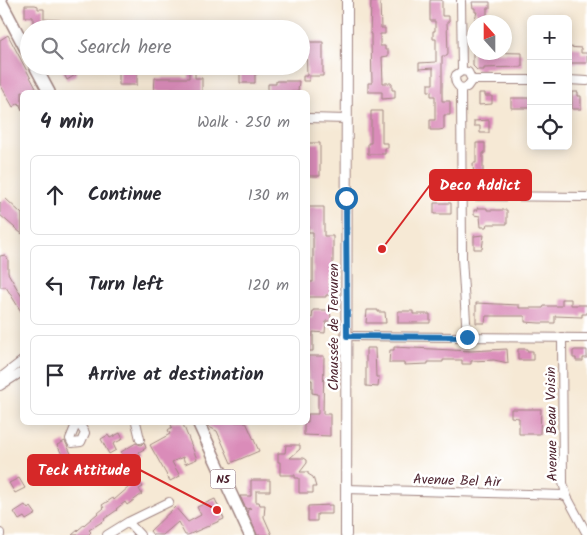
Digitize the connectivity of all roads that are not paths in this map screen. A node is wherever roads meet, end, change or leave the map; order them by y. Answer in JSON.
{"nodes":[{"id":1,"x":0,"y":0,"type":"edge"},
{"id":2,"x":347,"y":0,"type":"edge"},
{"id":3,"x":461,"y":0,"type":"edge"},
{"id":4,"x":20,"y":38,"type":"edge"},
{"id":5,"x":462,"y":71,"type":"junction"},
{"id":6,"x":40,"y":75,"type":"edge"},
{"id":7,"x":472,"y":80,"type":"junction"},
{"id":8,"x":527,"y":80,"type":"edge"},
{"id":9,"x":572,"y":80,"type":"edge"},
{"id":10,"x":587,"y":80,"type":"edge"},
{"id":11,"x":462,"y":88,"type":"junction"},
{"id":12,"x":48,"y":90,"type":"edge"},
{"id":13,"x":310,"y":118,"type":"edge"},
{"id":14,"x":347,"y":118,"type":"junction"},
{"id":15,"x":462,"y":196,"type":"junction"},
{"id":16,"x":587,"y":197,"type":"edge"},
{"id":17,"x":347,"y":336,"type":"junction"},
{"id":18,"x":467,"y":337,"type":"junction"},
{"id":19,"x":562,"y":337,"type":"junction"},
{"id":20,"x":587,"y":338,"type":"edge"},
{"id":21,"x":20,"y":363,"type":"edge"},
{"id":22,"x":20,"y":373,"type":"edge"},
{"id":23,"x":0,"y":378,"type":"edge"},
{"id":24,"x":0,"y":386,"type":"edge"},
{"id":25,"x":137,"y":425,"type":"edge"},
{"id":26,"x":199,"y":425,"type":"edge"},
{"id":27,"x":140,"y":439,"type":"dead end"},
{"id":28,"x":346,"y":489,"type":"junction"},
{"id":29,"x":567,"y":497,"type":"junction"},
{"id":30,"x":169,"y":502,"type":"dead end"},
{"id":31,"x":128,"y":522,"type":"junction"},
{"id":32,"x":587,"y":534,"type":"edge"},
{"id":33,"x":106,"y":535,"type":"edge"},
{"id":34,"x":140,"y":535,"type":"edge"},
{"id":35,"x":250,"y":535,"type":"edge"},
{"id":36,"x":346,"y":535,"type":"edge"}],
"edges":[{"from":1,"to":4,"type":"main road"},
{"from":2,"to":14,"type":"main road","name":"Chaussée de Tervuren"},
{"from":3,"to":5,"type":"street"},
{"from":5,"to":7,"type":"street"},
{"from":5,"to":11,"type":"street"},
{"from":6,"to":12,"type":"main road"},
{"from":7,"to":8,"type":"street"},
{"from":7,"to":11,"type":"street"},
{"from":9,"to":10,"type":"street"},
{"from":11,"to":15,"type":"street"},
{"from":13,"to":14,"type":"street"},
{"from":14,"to":17,"type":"main road","name":"Chaussée de Tervuren"},
{"from":15,"to":16,"type":"street"},
{"from":15,"to":18,"type":"street"},
{"from":17,"to":18,"type":"street"},
{"from":17,"to":28,"type":"main road","name":"Chaussée de Tervuren"},
{"from":18,"to":19,"type":"street"},
{"from":19,"to":20,"type":"street"},
{"from":19,"to":29,"type":"street","name":"Avenue Beau Voisin"},
{"from":21,"to":23,"type":"street"},
{"from":22,"to":24,"type":"street"},
{"from":25,"to":27,"type":"street"},
{"from":26,"to":35,"type":"main road","number":"N5"},
{"from":28,"to":29,"type":"street","name":"Avenue Bel Air"},
{"from":28,"to":36,"type":"main road","name":"Chaussée de Tervuren"},
{"from":29,"to":32,"type":"street","name":"Avenue Beau Voisin"},
{"from":30,"to":31,"type":"street"},
{"from":31,"to":33,"type":"street"},
{"from":31,"to":34,"type":"street"}]}
